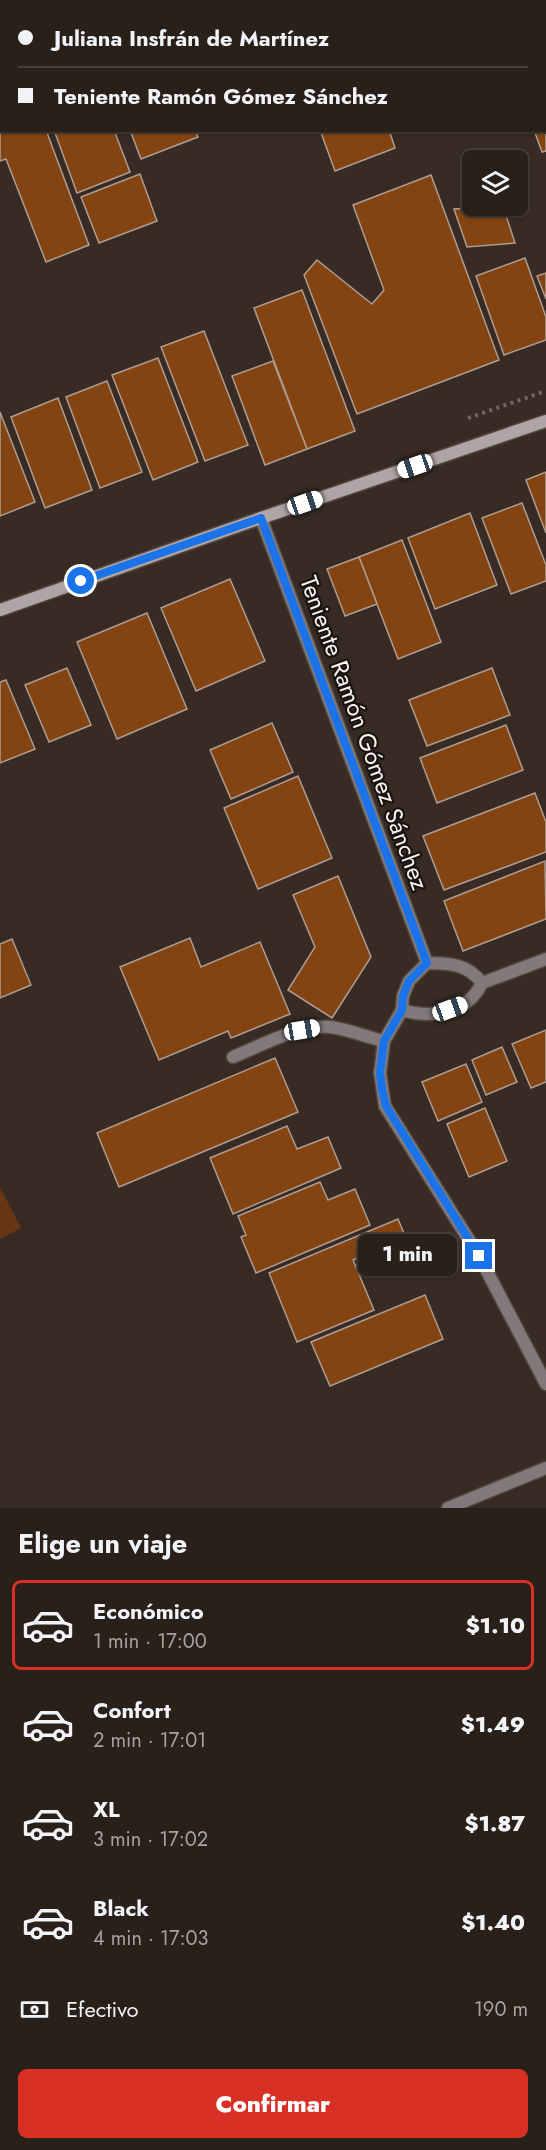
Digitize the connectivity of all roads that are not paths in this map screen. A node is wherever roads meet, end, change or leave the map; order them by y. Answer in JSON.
{"nodes":[{"id":1,"x":546,"y":421,"type":"edge"},
{"id":2,"x":261,"y":518,"type":"junction"},
{"id":3,"x":0,"y":610,"type":"edge"},
{"id":4,"x":546,"y":959,"type":"edge"},
{"id":5,"x":427,"y":963,"type":"junction"},
{"id":6,"x":482,"y":983,"type":"junction"},
{"id":7,"x":402,"y":1010,"type":"junction"},
{"id":8,"x":384,"y":1041,"type":"junction"},
{"id":9,"x":233,"y":1057,"type":"dead end"},
{"id":10,"x":546,"y":1384,"type":"edge"},
{"id":11,"x":546,"y":1468,"type":"edge"},
{"id":12,"x":448,"y":1508,"type":"edge"}],
"edges":[{"from":1,"to":2,"type":"street"},
{"from":2,"to":3,"type":"street"},
{"from":2,"to":5,"type":"street","name":"Teniente Ramón Gómez Sánchez"},
{"from":4,"to":6,"type":"street"},
{"from":5,"to":6,"type":"street"},
{"from":5,"to":7,"type":"street"},
{"from":6,"to":7,"type":"street"},
{"from":7,"to":8,"type":"street"},
{"from":8,"to":9,"type":"street"},
{"from":8,"to":10,"type":"street"},
{"from":11,"to":12,"type":"street"}]}
